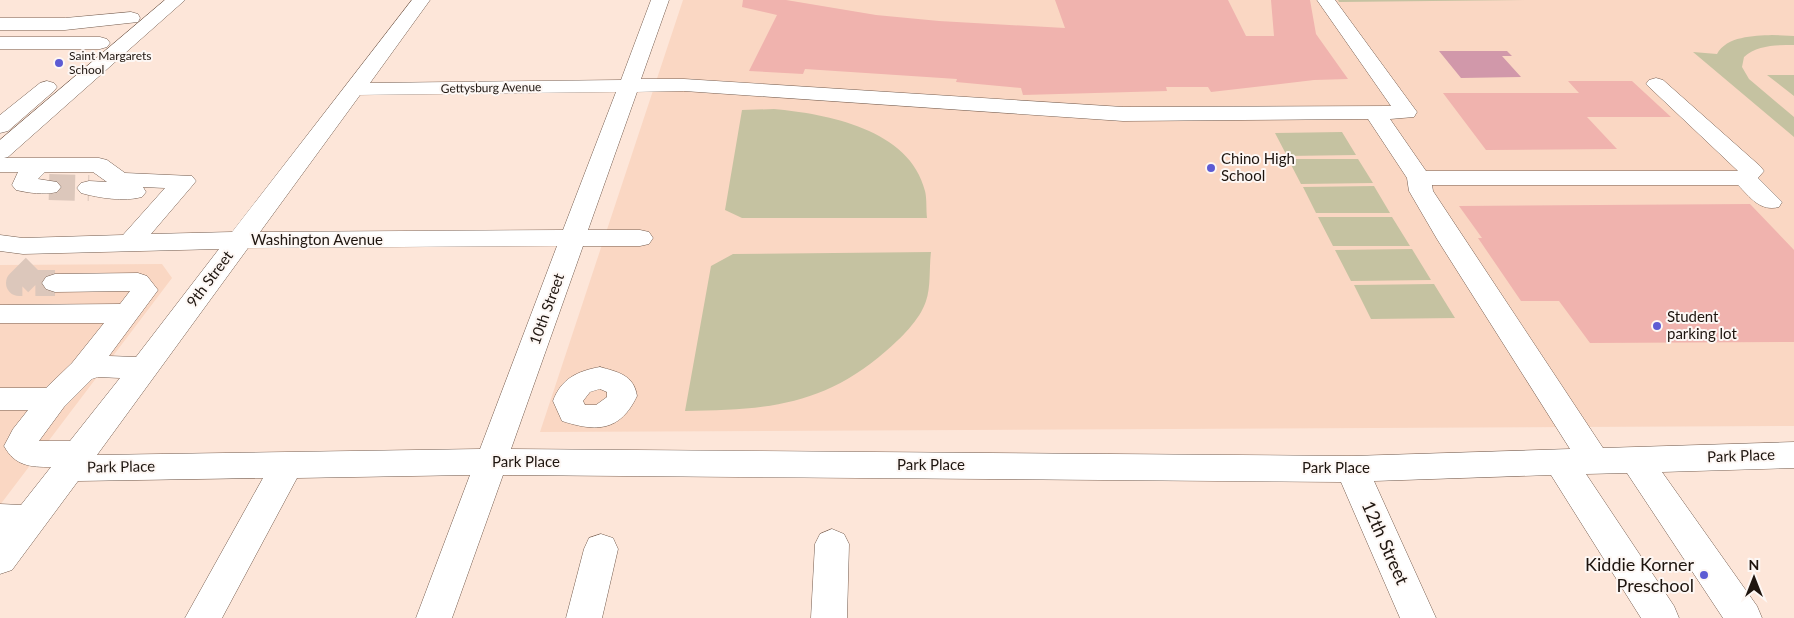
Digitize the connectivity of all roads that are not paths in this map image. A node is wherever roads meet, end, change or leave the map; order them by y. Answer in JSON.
{"nodes":[{"id":1,"x":152,"y":0,"type":"edge"},
{"id":2,"x":176,"y":0,"type":"edge"},
{"id":3,"x":421,"y":0,"type":"edge"},
{"id":4,"x":660,"y":0,"type":"edge"},
{"id":5,"x":1326,"y":0,"type":"edge"},
{"id":6,"x":131,"y":18,"type":"junction"},
{"id":7,"x":0,"y":24,"type":"edge"},
{"id":8,"x":0,"y":43,"type":"edge"},
{"id":9,"x":100,"y":43,"type":"junction"},
{"id":10,"x":0,"y":59,"type":"edge"},
{"id":11,"x":68,"y":62,"type":"dead end"},
{"id":12,"x":98,"y":67,"type":"junction"},
{"id":13,"x":1656,"y":84,"type":"dead end"},
{"id":14,"x":628,"y":86,"type":"junction"},
{"id":15,"x":354,"y":89,"type":"junction"},
{"id":16,"x":1376,"y":114,"type":"junction"},
{"id":17,"x":0,"y":126,"type":"edge"},
{"id":18,"x":0,"y":152,"type":"edge"},
{"id":19,"x":0,"y":165,"type":"edge"},
{"id":20,"x":39,"y":165,"type":"junction"},
{"id":21,"x":1419,"y":178,"type":"junction"},
{"id":22,"x":1744,"y":178,"type":"junction"},
{"id":23,"x":49,"y":187,"type":"tunnel mouth"},
{"id":24,"x":91,"y":195,"type":"tunnel mouth"},
{"id":25,"x":167,"y":200,"type":"junction"},
{"id":26,"x":1770,"y":202,"type":"dead end"},
{"id":27,"x":573,"y":238,"type":"junction"},
{"id":28,"x":640,"y":238,"type":"dead end"},
{"id":29,"x":240,"y":240,"type":"junction"},
{"id":30,"x":0,"y":243,"type":"edge"},
{"id":31,"x":130,"y":243,"type":"junction"},
{"id":32,"x":56,"y":245,"type":"junction"},
{"id":33,"x":127,"y":313,"type":"junction"},
{"id":34,"x":0,"y":314,"type":"edge"},
{"id":35,"x":144,"y":368,"type":"junction"},
{"id":36,"x":82,"y":371,"type":"junction"},
{"id":37,"x":0,"y":399,"type":"edge"},
{"id":38,"x":53,"y":399,"type":"junction"},
{"id":39,"x":14,"y":454,"type":"edge"},
{"id":40,"x":1636,"y":459,"type":"junction"},
{"id":41,"x":1790,"y":459,"type":"edge"},
{"id":42,"x":74,"y":461,"type":"junction"},
{"id":43,"x":1594,"y":461,"type":"junction"},
{"id":44,"x":492,"y":462,"type":"junction"},
{"id":45,"x":1560,"y":462,"type":"junction"},
{"id":46,"x":287,"y":465,"type":"junction"},
{"id":47,"x":1352,"y":469,"type":"junction"},
{"id":48,"x":15,"y":519,"type":"edge"},
{"id":49,"x":832,"y":544,"type":"dead end"},
{"id":50,"x":601,"y":549,"type":"dead end"},
{"id":51,"x":0,"y":559,"type":"edge"},
{"id":52,"x":1665,"y":614,"type":"edge"},
{"id":53,"x":203,"y":618,"type":"edge"},
{"id":54,"x":434,"y":618,"type":"edge"},
{"id":55,"x":584,"y":618,"type":"edge"},
{"id":56,"x":829,"y":618,"type":"edge"},
{"id":57,"x":1418,"y":618,"type":"edge"},
{"id":58,"x":1744,"y":618,"type":"edge"}],
"edges":[{"from":1,"to":6,"type":"street"},
{"from":2,"to":12,"type":"street"},
{"from":3,"to":15,"type":"street","name":"9th Street"},
{"from":4,"to":14,"type":"street","name":"10th Street"},
{"from":5,"to":16,"type":"street","name":"Gettysburg Avenue"},
{"from":6,"to":7,"type":"street"},
{"from":6,"to":9,"type":"street"},
{"from":6,"to":12,"type":"street"},
{"from":8,"to":9,"type":"street"},
{"from":9,"to":17,"type":"street"},
{"from":10,"to":11,"type":"street"},
{"from":12,"to":18,"type":"street"},
{"from":13,"to":22,"type":"street"},
{"from":14,"to":15,"type":"street","name":"Gettysburg Avenue"},
{"from":14,"to":16,"type":"street","name":"Gettysburg Avenue"},
{"from":14,"to":27,"type":"street","name":"10th Street"},
{"from":15,"to":29,"type":"street","name":"9th Street"},
{"from":16,"to":21,"type":"street"},
{"from":19,"to":20,"type":"street"},
{"from":20,"to":23,"type":"street"},
{"from":20,"to":25,"type":"street"},
{"from":21,"to":22,"type":"street"},
{"from":21,"to":43,"type":"street"},
{"from":22,"to":26,"type":"street"},
{"from":24,"to":25,"type":"street"},
{"from":25,"to":31,"type":"street"},
{"from":27,"to":28,"type":"street","name":"Washington Avenue"},
{"from":27,"to":29,"type":"street","name":"Washington Avenue"},
{"from":27,"to":44,"type":"street","name":"10th Street"},
{"from":29,"to":31,"type":"street","name":"Washington Avenue"},
{"from":29,"to":35,"type":"street","name":"9th Street"},
{"from":30,"to":32,"type":"street","name":"Washington Avenue"},
{"from":31,"to":32,"type":"street","name":"Washington Avenue"},
{"from":32,"to":33,"type":"street"},
{"from":33,"to":34,"type":"street"},
{"from":33,"to":36,"type":"street"},
{"from":35,"to":36,"type":"street"},
{"from":35,"to":42,"type":"street","name":"9th Street"},
{"from":36,"to":38,"type":"street"},
{"from":37,"to":38,"type":"street"},
{"from":38,"to":39,"type":"street"},
{"from":39,"to":42,"type":"street","name":"Park Place"},
{"from":40,"to":41,"type":"street","name":"Park Place"},
{"from":40,"to":43,"type":"street","name":"Park Place"},
{"from":40,"to":58,"type":"street"},
{"from":42,"to":46,"type":"street","name":"Park Place"},
{"from":42,"to":48,"type":"street","name":"9th Street"},
{"from":43,"to":45,"type":"street","name":"Park Place"},
{"from":44,"to":46,"type":"street","name":"Park Place"},
{"from":44,"to":47,"type":"street","name":"Park Place"},
{"from":44,"to":54,"type":"street","name":"10th Street"},
{"from":45,"to":47,"type":"street","name":"Park Place"},
{"from":45,"to":52,"type":"street"},
{"from":46,"to":53,"type":"street"},
{"from":47,"to":57,"type":"street","name":"12th Street"},
{"from":48,"to":51,"type":"street","name":"9th Street"},
{"from":49,"to":56,"type":"street"},
{"from":50,"to":55,"type":"street"}]}
